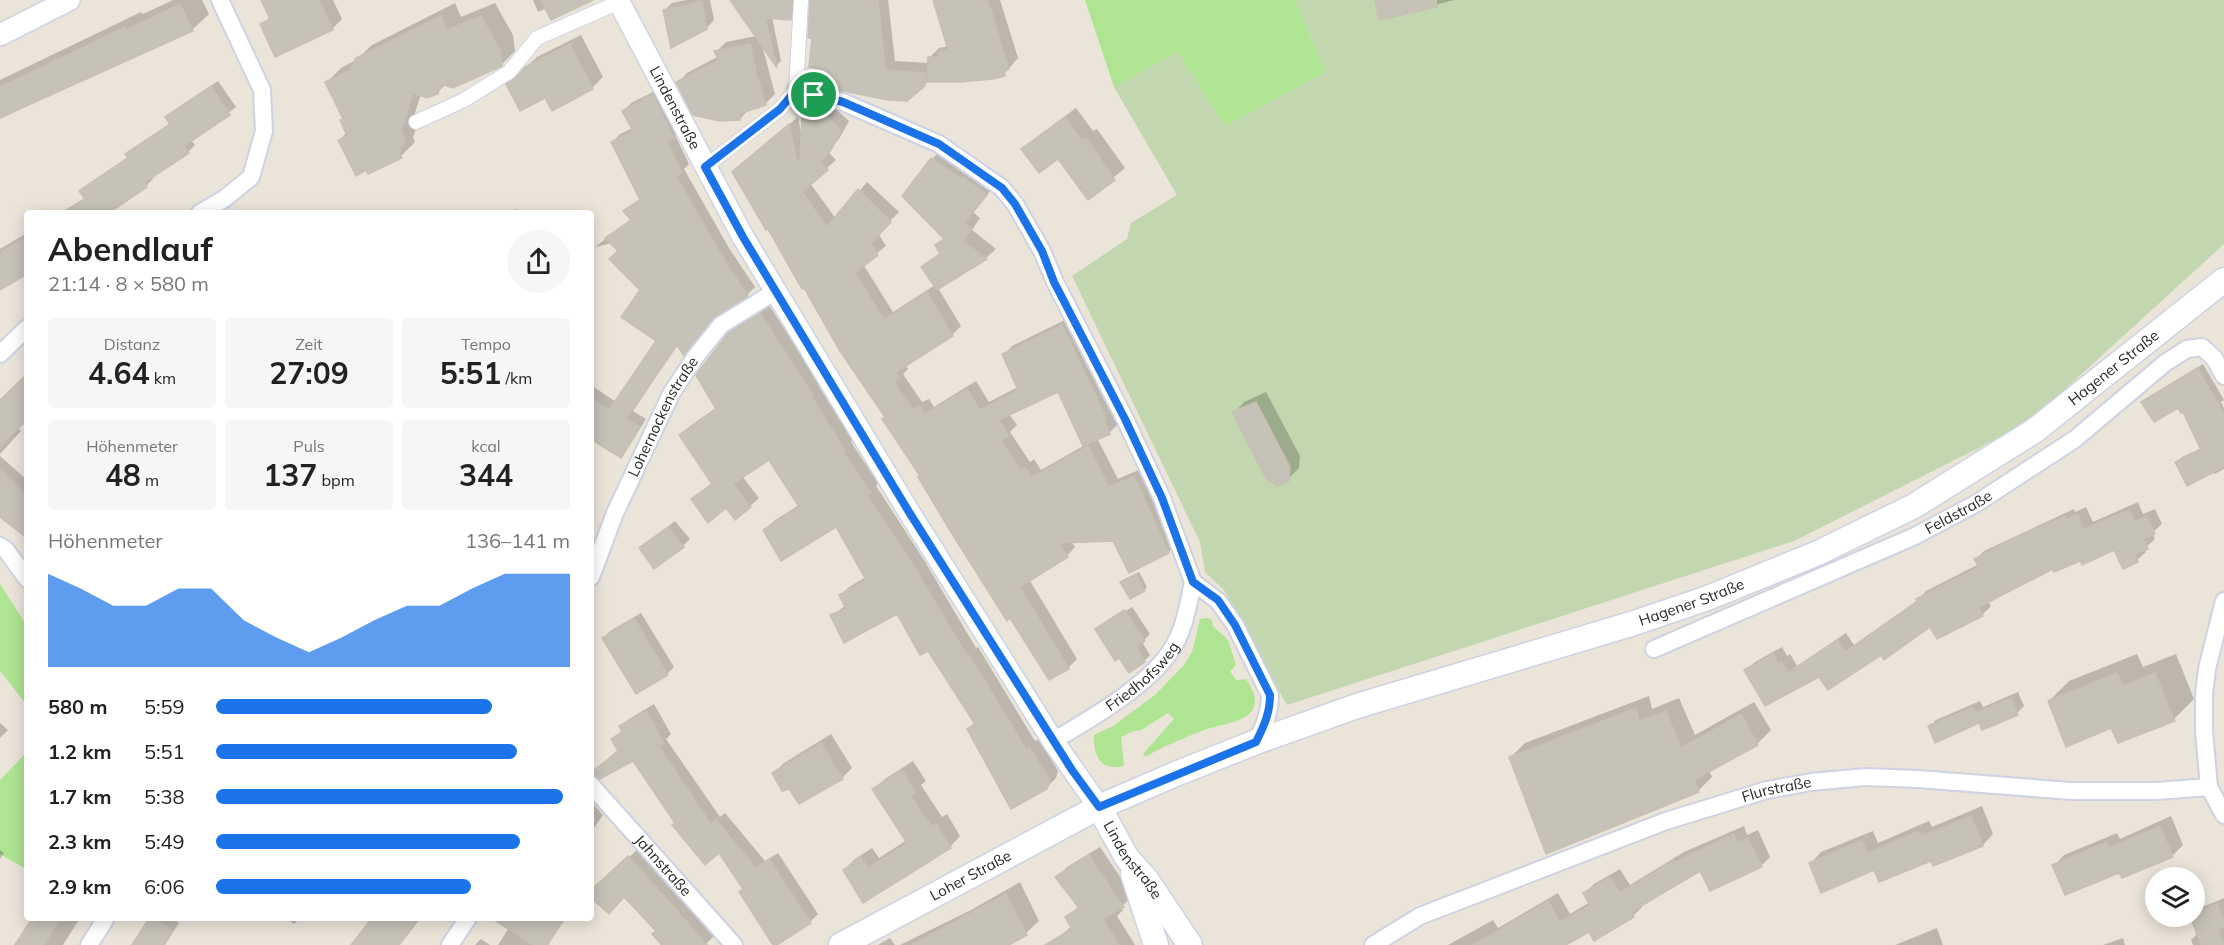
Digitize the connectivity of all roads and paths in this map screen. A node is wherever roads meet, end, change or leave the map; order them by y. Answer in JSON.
{"nodes":[{"id":1,"x":69,"y":0,"type":"edge"},
{"id":2,"x":220,"y":0,"type":"edge"},
{"id":3,"x":801,"y":0,"type":"edge"},
{"id":4,"x":619,"y":1,"type":"edge"},
{"id":5,"x":0,"y":35,"type":"edge"},
{"id":6,"x":796,"y":90,"type":"junction"},
{"id":7,"x":416,"y":122,"type":"dead end"},
{"id":8,"x":705,"y":167,"type":"junction"},
{"id":9,"x":205,"y":210,"type":"edge"},
{"id":10,"x":2224,"y":280,"type":"edge"},
{"id":11,"x":776,"y":291,"type":"junction"},
{"id":12,"x":24,"y":331,"type":"edge"},
{"id":13,"x":0,"y":354,"type":"edge"},
{"id":14,"x":2224,"y":376,"type":"edge"},
{"id":15,"x":0,"y":546,"type":"edge"},
{"id":16,"x":594,"y":568,"type":"edge"},
{"id":17,"x":24,"y":575,"type":"edge"},
{"id":18,"x":1193,"y":582,"type":"junction"},
{"id":19,"x":2224,"y":601,"type":"edge"},
{"id":20,"x":1654,"y":648,"type":"dead end"},
{"id":21,"x":1053,"y":741,"type":"junction"},
{"id":22,"x":1256,"y":742,"type":"junction"},
{"id":23,"x":2209,"y":787,"type":"junction"},
{"id":24,"x":594,"y":788,"type":"edge"},
{"id":25,"x":1099,"y":807,"type":"junction"},
{"id":26,"x":2224,"y":815,"type":"edge"},
{"id":27,"x":1127,"y":858,"type":"junction"},
{"id":28,"x":104,"y":921,"type":"edge"},
{"id":29,"x":466,"y":921,"type":"edge"},
{"id":30,"x":89,"y":945,"type":"edge"},
{"id":31,"x":450,"y":945,"type":"edge"},
{"id":32,"x":734,"y":945,"type":"edge"},
{"id":33,"x":841,"y":945,"type":"edge"},
{"id":34,"x":1156,"y":945,"type":"edge"},
{"id":35,"x":1190,"y":945,"type":"edge"},
{"id":36,"x":1373,"y":945,"type":"edge"}],
"edges":[{"from":1,"to":5,"type":"street"},
{"from":2,"to":9,"type":"street"},
{"from":3,"to":6,"type":"street"},
{"from":4,"to":7,"type":"street"},
{"from":4,"to":8,"type":"street","name":"Lindenstraße"},
{"from":6,"to":8,"type":"street"},
{"from":6,"to":18,"type":"street"},
{"from":8,"to":11,"type":"street","name":"Lindenstraße"},
{"from":10,"to":22,"type":"main road","name":"Hagener Straße"},
{"from":11,"to":16,"type":"street","name":"Lohernockenstraße"},
{"from":11,"to":21,"type":"street","name":"Lindenstraße"},
{"from":12,"to":13,"type":"street"},
{"from":14,"to":20,"type":"street","name":"Feldstraße"},
{"from":15,"to":17,"type":"street"},
{"from":18,"to":21,"type":"street","name":"Friedhofsweg"},
{"from":18,"to":22,"type":"street"},
{"from":19,"to":23,"type":"street"},
{"from":21,"to":25,"type":"street","name":"Lindenstraße"},
{"from":22,"to":25,"type":"main road","name":"Hagener Straße"},
{"from":23,"to":26,"type":"street"},
{"from":23,"to":36,"type":"street","name":"Flurstraße"},
{"from":24,"to":32,"type":"street","name":"Jahnstraße"},
{"from":25,"to":27,"type":"main road","name":"Lindenstraße"},
{"from":25,"to":33,"type":"main road","name":"Loher Straße"},
{"from":27,"to":34,"type":"main road"},
{"from":27,"to":35,"type":"main road","name":"Lindenstraße"},
{"from":28,"to":30,"type":"street"},
{"from":29,"to":31,"type":"street"}]}
